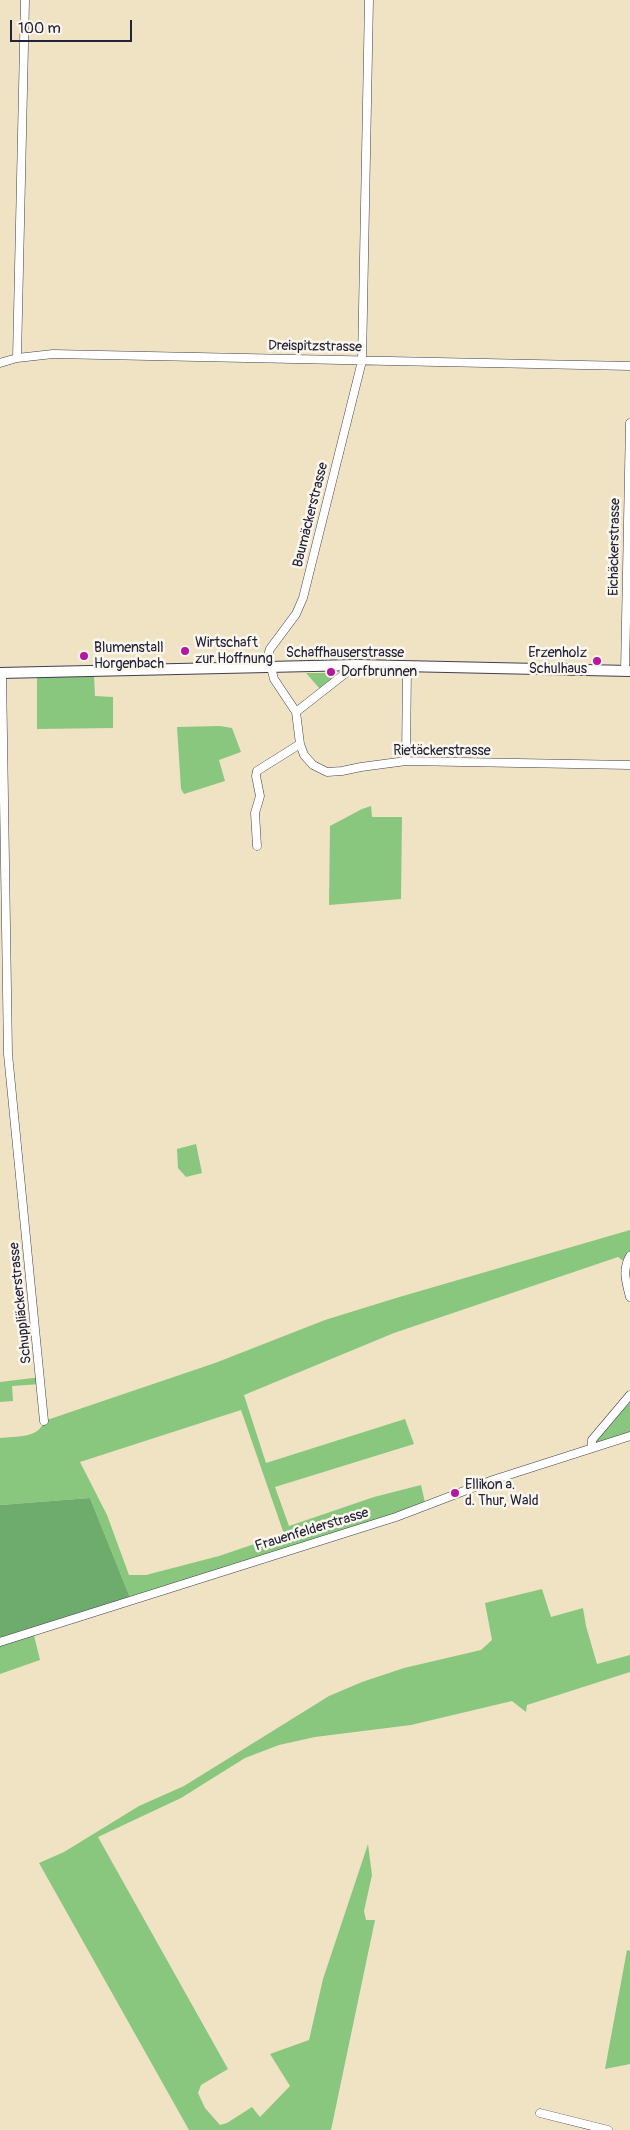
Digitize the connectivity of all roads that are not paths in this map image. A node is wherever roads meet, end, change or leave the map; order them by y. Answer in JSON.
{"nodes":[{"id":1,"x":25,"y":0,"type":"edge"},
{"id":2,"x":369,"y":0,"type":"edge"},
{"id":3,"x":17,"y":358,"type":"junction"},
{"id":4,"x":362,"y":361,"type":"junction"},
{"id":5,"x":0,"y":363,"type":"edge"},
{"id":6,"x":630,"y":366,"type":"edge"},
{"id":7,"x":630,"y":423,"type":"edge"},
{"id":8,"x":356,"y":665,"type":"junction"},
{"id":9,"x":407,"y":666,"type":"junction"},
{"id":10,"x":271,"y":667,"type":"junction"},
{"id":11,"x":627,"y":671,"type":"edge"},
{"id":12,"x":1,"y":673,"type":"edge"},
{"id":13,"x":296,"y":712,"type":"junction"},
{"id":14,"x":300,"y":744,"type":"junction"},
{"id":15,"x":406,"y":761,"type":"junction"},
{"id":16,"x":630,"y":765,"type":"edge"},
{"id":17,"x":257,"y":846,"type":"dead end"},
{"id":18,"x":630,"y":1256,"type":"edge"},
{"id":19,"x":630,"y":1297,"type":"edge"},
{"id":20,"x":630,"y":1395,"type":"edge"},
{"id":21,"x":44,"y":1421,"type":"dead end"},
{"id":22,"x":630,"y":1436,"type":"edge"},
{"id":23,"x":592,"y":1448,"type":"junction"},
{"id":24,"x":0,"y":1642,"type":"edge"},
{"id":25,"x":540,"y":2113,"type":"dead end"},
{"id":26,"x":608,"y":2130,"type":"edge"}],
"edges":[{"from":1,"to":3,"type":"street"},
{"from":2,"to":4,"type":"street","name":"Baumäckerstrasse"},
{"from":3,"to":4,"type":"street","name":"Dreispitzstrasse"},
{"from":3,"to":5,"type":"street","name":"Dreispitzstrasse"},
{"from":4,"to":6,"type":"street","name":"Dreispitzstrasse"},
{"from":4,"to":10,"type":"street","name":"Baumäckerstrasse"},
{"from":7,"to":11,"type":"street","name":"Eichäckerstrasse"},
{"from":8,"to":9,"type":"main road","name":"Schaffhauserstrasse"},
{"from":8,"to":10,"type":"main road","name":"Schaffhauserstrasse"},
{"from":8,"to":13,"type":"street"},
{"from":9,"to":11,"type":"main road","name":"Schaffhauserstrasse"},
{"from":9,"to":15,"type":"street"},
{"from":10,"to":12,"type":"main road","name":"Schaffhauserstrasse"},
{"from":10,"to":13,"type":"street","name":"Rietäckerstrasse"},
{"from":12,"to":21,"type":"street","name":"Schuppliäckerstrasse"},
{"from":13,"to":14,"type":"street","name":"Rietäckerstrasse"},
{"from":14,"to":15,"type":"street","name":"Rietäckerstrasse"},
{"from":14,"to":17,"type":"street"},
{"from":15,"to":16,"type":"street","name":"Rietäckerstrasse"},
{"from":18,"to":19,"type":"street"},
{"from":20,"to":23,"type":"street"},
{"from":22,"to":23,"type":"street","name":"Frauenfelderstrasse"},
{"from":23,"to":24,"type":"street","name":"Frauenfelderstrasse"},
{"from":25,"to":26,"type":"street"}]}
